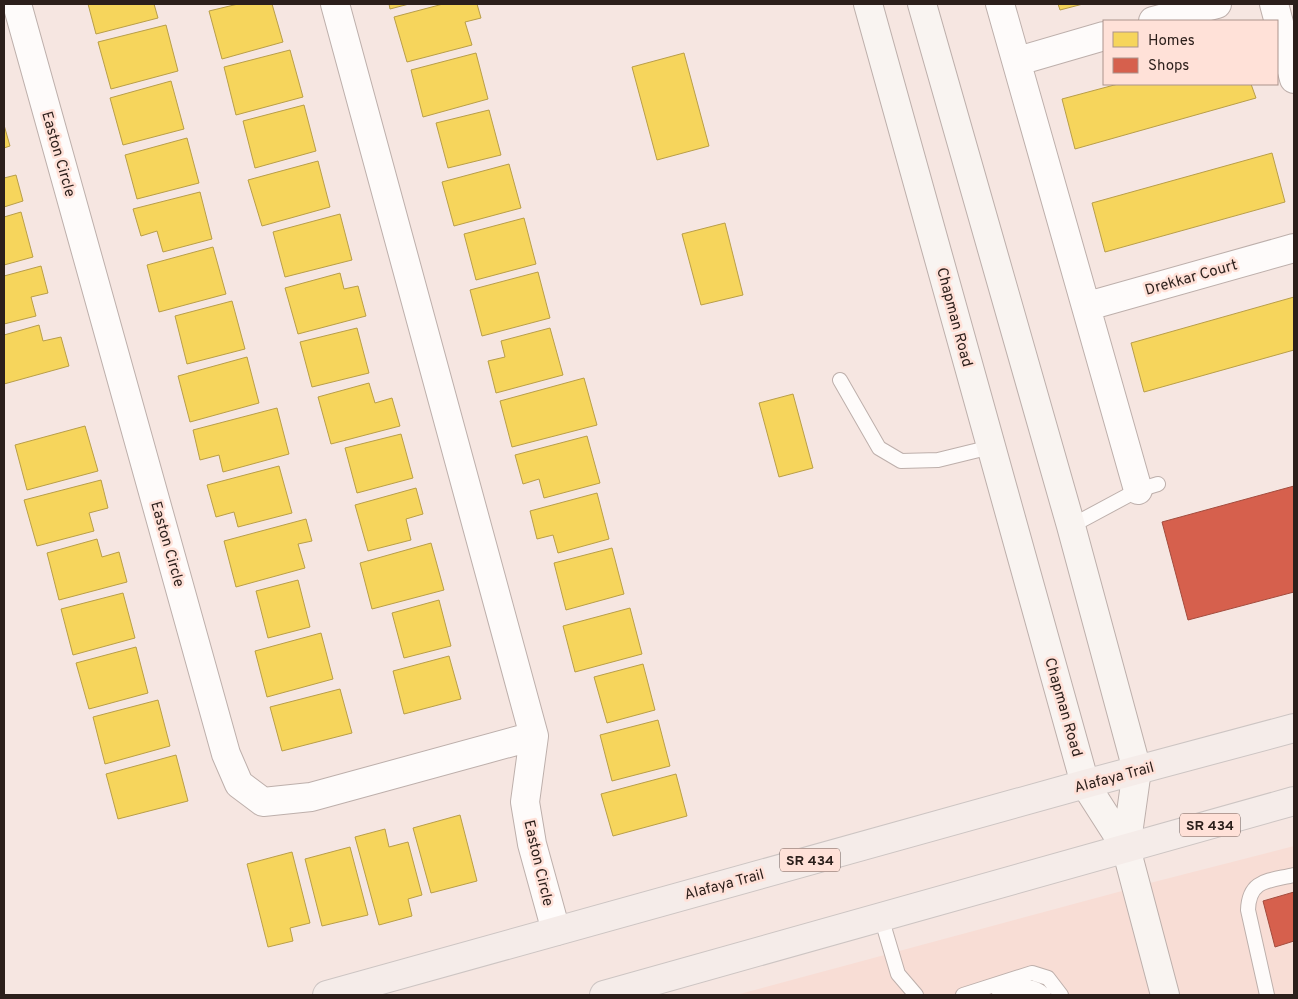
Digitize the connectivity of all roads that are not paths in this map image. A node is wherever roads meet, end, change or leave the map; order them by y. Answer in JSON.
{"nodes":[{"id":1,"x":17,"y":4,"type":"edge"},
{"id":2,"x":335,"y":4,"type":"edge"},
{"id":3,"x":868,"y":4,"type":"edge"},
{"id":4,"x":922,"y":4,"type":"edge"},
{"id":5,"x":1000,"y":4,"type":"edge"},
{"id":6,"x":1217,"y":4,"type":"edge"},
{"id":7,"x":1274,"y":4,"type":"edge"},
{"id":8,"x":1160,"y":14,"type":"edge"},
{"id":9,"x":1103,"y":36,"type":"edge"},
{"id":10,"x":1018,"y":61,"type":"junction"},
{"id":11,"x":1294,"y":80,"type":"edge"},
{"id":12,"x":1294,"y":248,"type":"edge"},
{"id":13,"x":1088,"y":306,"type":"junction"},
{"id":14,"x":840,"y":380,"type":"dead end"},
{"id":15,"x":990,"y":447,"type":"junction"},
{"id":16,"x":1148,"y":487,"type":"joint"},
{"id":17,"x":1071,"y":526,"type":"junction"},
{"id":18,"x":1294,"y":728,"type":"edge"},
{"id":19,"x":534,"y":736,"type":"junction"},
{"id":20,"x":1137,"y":770,"type":"junction"},
{"id":21,"x":1086,"y":784,"type":"junction"},
{"id":22,"x":1294,"y":801,"type":"edge"},
{"id":23,"x":1126,"y":848,"type":"junction"},
{"id":24,"x":1294,"y":875,"type":"edge"},
{"id":25,"x":881,"y":917,"type":"junction"},
{"id":26,"x":556,"y":931,"type":"junction"},
{"id":27,"x":974,"y":994,"type":"edge"},
{"id":28,"x":327,"y":995,"type":"edge"},
{"id":29,"x":604,"y":995,"type":"edge"},
{"id":30,"x":916,"y":995,"type":"edge"},
{"id":31,"x":999,"y":995,"type":"edge"},
{"id":32,"x":1044,"y":995,"type":"edge"},
{"id":33,"x":1061,"y":995,"type":"edge"},
{"id":34,"x":1165,"y":995,"type":"edge"},
{"id":35,"x":1267,"y":995,"type":"edge"}],
"edges":[{"from":1,"to":19,"type":"street","name":"Easton Circle"},
{"from":2,"to":19,"type":"street","name":"Easton Circle"},
{"from":3,"to":15,"type":"street","name":"Chapman Road"},
{"from":4,"to":17,"type":"street"},
{"from":5,"to":10,"type":"street"},
{"from":6,"to":8,"type":"street"},
{"from":7,"to":11,"type":"street"},
{"from":9,"to":10,"type":"street"},
{"from":10,"to":13,"type":"street"},
{"from":12,"to":13,"type":"street","name":"Drekkar Court"},
{"from":13,"to":16,"type":"street"},
{"from":14,"to":15,"type":"lane"},
{"from":15,"to":21,"type":"street","name":"Chapman Road"},
{"from":16,"to":17,"type":"lane"},
{"from":17,"to":20,"type":"street"},
{"from":18,"to":20,"type":"main road","name":"Alafaya Trail","number":"SR 434"},
{"from":19,"to":26,"type":"street","name":"Easton Circle"},
{"from":20,"to":21,"type":"main road","name":"Alafaya Trail","number":"SR 434"},
{"from":20,"to":23,"type":"street"},
{"from":21,"to":23,"type":"street","name":"Chapman Road"},
{"from":21,"to":26,"type":"main road","name":"Alafaya Trail","number":"SR 434"},
{"from":22,"to":23,"type":"main road","number":"SR 434"},
{"from":23,"to":25,"type":"main road","number":"SR 434"},
{"from":23,"to":34,"type":"street"},
{"from":24,"to":35,"type":"lane"},
{"from":25,"to":29,"type":"main road","number":"SR 434"},
{"from":25,"to":30,"type":"lane"},
{"from":26,"to":28,"type":"main road","name":"Alafaya Trail","number":"SR 434"},
{"from":27,"to":33,"type":"lane"},
{"from":31,"to":32,"type":"lane"}]}
